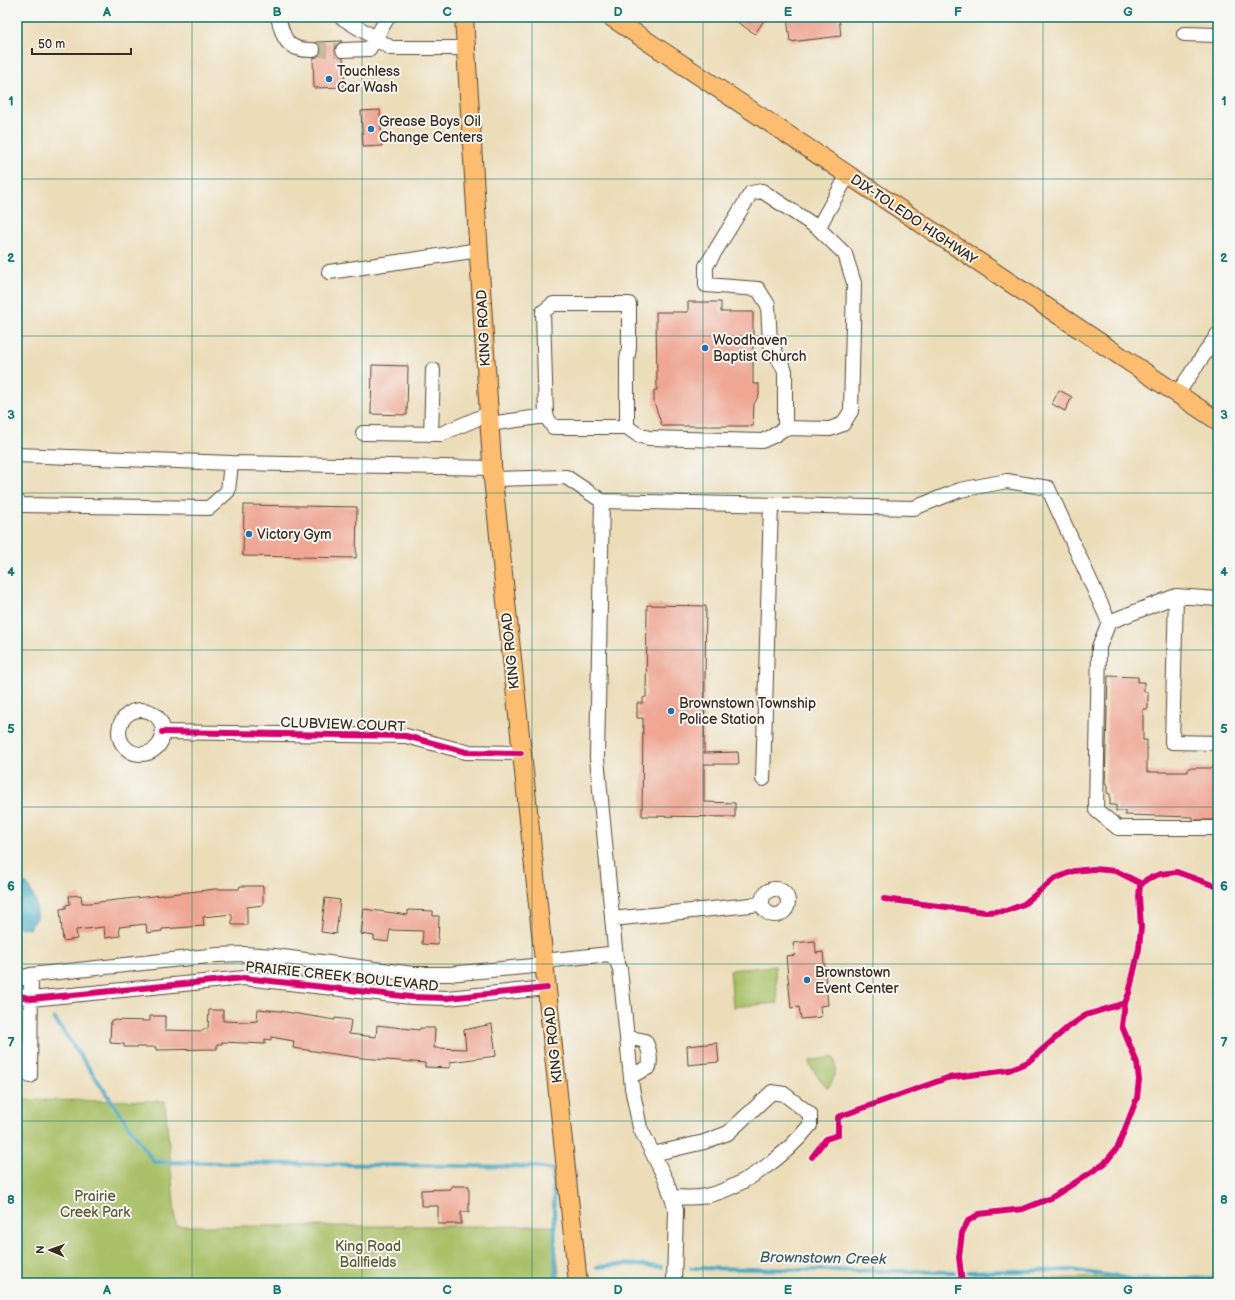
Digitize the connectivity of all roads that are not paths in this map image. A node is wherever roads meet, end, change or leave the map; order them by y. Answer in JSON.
{"nodes":[{"id":1,"x":278,"y":17,"type":"edge"},
{"id":2,"x":341,"y":17,"type":"edge"},
{"id":3,"x":388,"y":17,"type":"edge"},
{"id":4,"x":464,"y":17,"type":"edge"},
{"id":5,"x":610,"y":17,"type":"edge"},
{"id":6,"x":1184,"y":34,"type":"dead end"},
{"id":7,"x":1218,"y":35,"type":"edge"},
{"id":8,"x":376,"y":39,"type":"junction"},
{"id":9,"x":466,"y":48,"type":"junction"},
{"id":10,"x":313,"y":50,"type":"tunnel mouth"},
{"id":11,"x":343,"y":50,"type":"tunnel mouth"},
{"id":12,"x":848,"y":175,"type":"junction"},
{"id":13,"x":818,"y":228,"type":"junction"},
{"id":14,"x":478,"y":250,"type":"junction"},
{"id":15,"x":329,"y":272,"type":"dead end"},
{"id":16,"x":1218,"y":334,"type":"edge"},
{"id":17,"x":433,"y":370,"type":"dead end"},
{"id":18,"x":1177,"y":394,"type":"junction"},
{"id":19,"x":546,"y":416,"type":"junction"},
{"id":20,"x":488,"y":419,"type":"junction"},
{"id":21,"x":1218,"y":421,"type":"edge"},
{"id":22,"x":627,"y":427,"type":"junction"},
{"id":23,"x":785,"y":428,"type":"junction"},
{"id":24,"x":363,"y":433,"type":"dead end"},
{"id":25,"x":431,"y":434,"type":"junction"},
{"id":26,"x":17,"y":455,"type":"edge"},
{"id":27,"x":231,"y":463,"type":"junction"},
{"id":28,"x":493,"y":474,"type":"junction"},
{"id":29,"x":17,"y":501,"type":"edge"},
{"id":30,"x":602,"y":501,"type":"junction"},
{"id":31,"x":771,"y":505,"type":"junction"},
{"id":32,"x":1176,"y":596,"type":"junction"},
{"id":33,"x":1218,"y":600,"type":"edge"},
{"id":34,"x":1109,"y":622,"type":"junction"},
{"id":35,"x":162,"y":732,"type":"dead end"},
{"id":36,"x":1218,"y":743,"type":"edge"},
{"id":37,"x":521,"y":753,"type":"junction"},
{"id":38,"x":762,"y":779,"type":"dead end"},
{"id":39,"x":1218,"y":828,"type":"edge"},
{"id":40,"x":762,"y":904,"type":"dead end"},
{"id":41,"x":612,"y":919,"type":"junction"},
{"id":42,"x":616,"y":958,"type":"junction"},
{"id":43,"x":295,"y":959,"type":"junction"},
{"id":44,"x":173,"y":960,"type":"junction"},
{"id":45,"x":544,"y":963,"type":"junction"},
{"id":46,"x":413,"y":974,"type":"junction"},
{"id":47,"x":31,"y":975,"type":"junction"},
{"id":48,"x":17,"y":979,"type":"edge"},
{"id":49,"x":291,"y":982,"type":"junction"},
{"id":50,"x":176,"y":983,"type":"junction"},
{"id":51,"x":547,"y":988,"type":"junction"},
{"id":52,"x":17,"y":995,"type":"edge"},
{"id":53,"x":411,"y":997,"type":"junction"},
{"id":54,"x":31,"y":999,"type":"junction"},
{"id":55,"x":627,"y":1037,"type":"junction"},
{"id":56,"x":30,"y":1076,"type":"dead end"},
{"id":57,"x":631,"y":1076,"type":"junction"},
{"id":58,"x":653,"y":1154,"type":"junction"},
{"id":59,"x":672,"y":1197,"type":"junction"},
{"id":60,"x":578,"y":1283,"type":"edge"},
{"id":61,"x":674,"y":1283,"type":"edge"}],
"edges":[{"from":1,"to":10,"type":"street"},
{"from":2,"to":8,"type":"street"},
{"from":3,"to":8,"type":"street"},
{"from":4,"to":9,"type":"main road","name":"KING ROAD"},
{"from":5,"to":12,"type":"main road","name":"DIX-TOLEDO HIGHWAY"},
{"from":6,"to":7,"type":"street"},
{"from":8,"to":9,"type":"street"},
{"from":8,"to":11,"type":"street"},
{"from":9,"to":14,"type":"main road","name":"KING ROAD"},
{"from":12,"to":13,"type":"street"},
{"from":12,"to":18,"type":"main road","name":"DIX-TOLEDO HIGHWAY"},
{"from":13,"to":23,"type":"street"},
{"from":13,"to":23,"type":"street"},
{"from":14,"to":15,"type":"street"},
{"from":14,"to":20,"type":"main road","name":"KING ROAD"},
{"from":16,"to":18,"type":"street"},
{"from":17,"to":25,"type":"street"},
{"from":18,"to":21,"type":"main road","name":"DIX-TOLEDO HIGHWAY"},
{"from":19,"to":20,"type":"street"},
{"from":19,"to":22,"type":"street"},
{"from":19,"to":22,"type":"street"},
{"from":20,"to":25,"type":"street"},
{"from":20,"to":28,"type":"main road","name":"KING ROAD"},
{"from":22,"to":23,"type":"street"},
{"from":24,"to":25,"type":"street"},
{"from":26,"to":27,"type":"street"},
{"from":27,"to":28,"type":"street"},
{"from":27,"to":29,"type":"street"},
{"from":28,"to":30,"type":"street"},
{"from":28,"to":37,"type":"main road","name":"KING ROAD"},
{"from":30,"to":31,"type":"street"},
{"from":30,"to":41,"type":"street"},
{"from":31,"to":34,"type":"street"},
{"from":31,"to":38,"type":"street"},
{"from":32,"to":33,"type":"street"},
{"from":32,"to":34,"type":"street"},
{"from":32,"to":36,"type":"street"},
{"from":34,"to":39,"type":"street"},
{"from":35,"to":37,"type":"street","name":"CLUBVIEW COURT"},
{"from":37,"to":45,"type":"main road","name":"KING ROAD"},
{"from":40,"to":41,"type":"street"},
{"from":41,"to":42,"type":"street"},
{"from":42,"to":45,"type":"street","name":"PRAIRIE CREEK BOULEVARD"},
{"from":42,"to":55,"type":"street"},
{"from":43,"to":44,"type":"street","name":"PRAIRIE CREEK BOULEVARD"},
{"from":43,"to":46,"type":"street","name":"PRAIRIE CREEK BOULEVARD"},
{"from":43,"to":49,"type":"street","name":"PRAIRIE CREEK BOULEVARD"},
{"from":44,"to":47,"type":"street","name":"PRAIRIE CREEK BOULEVARD"},
{"from":44,"to":50,"type":"street"},
{"from":45,"to":46,"type":"street","name":"PRAIRIE CREEK BOULEVARD"},
{"from":45,"to":51,"type":"main road","name":"KING ROAD"},
{"from":46,"to":53,"type":"street","name":"PRAIRIE CREEK BOULEVARD"},
{"from":47,"to":48,"type":"street","name":"PRAIRIE CREEK BOULEVARD"},
{"from":47,"to":54,"type":"street"},
{"from":49,"to":50,"type":"street","name":"PRAIRIE CREEK BOULEVARD"},
{"from":49,"to":53,"type":"street","name":"PRAIRIE CREEK BOULEVARD"},
{"from":50,"to":54,"type":"street","name":"PRAIRIE CREEK BOULEVARD"},
{"from":51,"to":53,"type":"street","name":"PRAIRIE CREEK BOULEVARD"},
{"from":51,"to":60,"type":"main road","name":"KING ROAD"},
{"from":52,"to":54,"type":"street","name":"PRAIRIE CREEK BOULEVARD"},
{"from":54,"to":56,"type":"street"},
{"from":55,"to":57,"type":"street"},
{"from":55,"to":57,"type":"street"},
{"from":57,"to":58,"type":"street"},
{"from":58,"to":59,"type":"street"},
{"from":58,"to":59,"type":"street"},
{"from":59,"to":61,"type":"street"}]}
